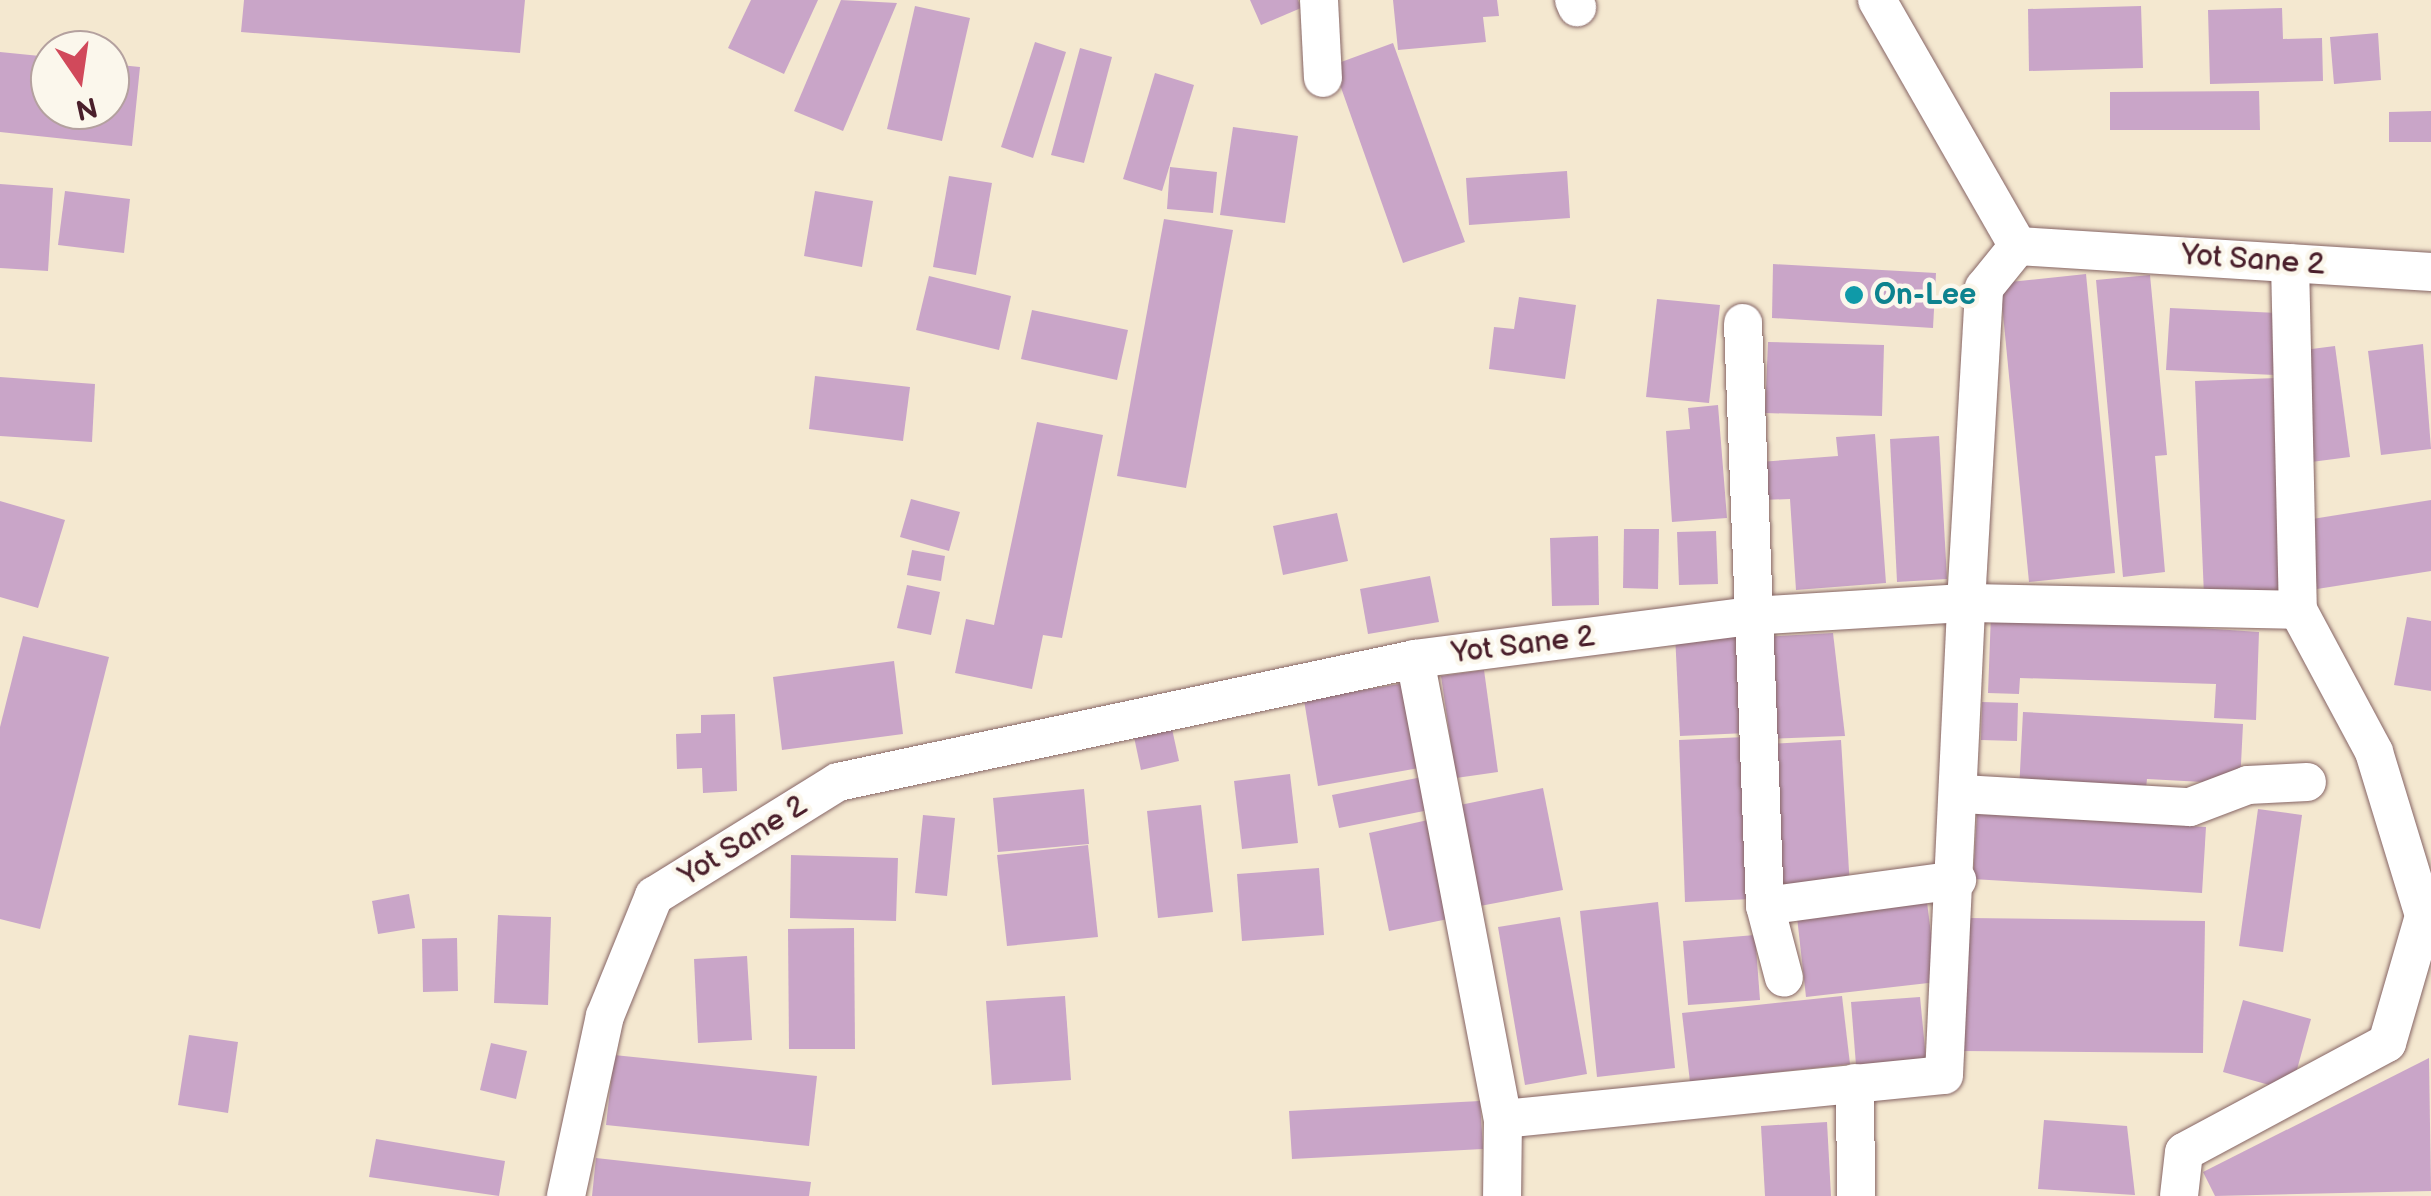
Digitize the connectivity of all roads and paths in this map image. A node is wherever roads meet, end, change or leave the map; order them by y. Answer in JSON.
{"nodes":[{"id":1,"x":1319,"y":0,"type":"edge"},
{"id":2,"x":1877,"y":0,"type":"edge"},
{"id":3,"x":1323,"y":78,"type":"dead end"},
{"id":4,"x":2018,"y":246,"type":"junction"},
{"id":5,"x":2290,"y":263,"type":"junction"},
{"id":6,"x":2431,"y":272,"type":"edge"},
{"id":7,"x":1743,"y":323,"type":"dead end"},
{"id":8,"x":1966,"y":602,"type":"junction"},
{"id":9,"x":2298,"y":610,"type":"junction"},
{"id":10,"x":1751,"y":616,"type":"junction"},
{"id":11,"x":1416,"y":659,"type":"junction"},
{"id":12,"x":2307,"y":782,"type":"dead end"},
{"id":13,"x":1962,"y":794,"type":"junction"},
{"id":14,"x":1956,"y":880,"type":"junction"},
{"id":15,"x":1765,"y":906,"type":"junction"},
{"id":16,"x":1784,"y":978,"type":"dead end"},
{"id":17,"x":1855,"y":1084,"type":"junction"},
{"id":18,"x":1503,"y":1119,"type":"junction"},
{"id":19,"x":566,"y":1196,"type":"edge"},
{"id":20,"x":1502,"y":1196,"type":"edge"},
{"id":21,"x":1856,"y":1196,"type":"edge"},
{"id":22,"x":2179,"y":1196,"type":"edge"}],
"edges":[{"from":1,"to":3,"type":"street"},
{"from":2,"to":4,"type":"street"},
{"from":4,"to":5,"type":"street","name":"Yot Sane 2"},
{"from":4,"to":8,"type":"street"},
{"from":5,"to":6,"type":"street","name":"Yot Sane 2"},
{"from":5,"to":9,"type":"street"},
{"from":7,"to":10,"type":"street"},
{"from":8,"to":9,"type":"street","name":"Yot Sane 2"},
{"from":8,"to":10,"type":"street","name":"Yot Sane 2"},
{"from":8,"to":13,"type":"street"},
{"from":9,"to":22,"type":"street"},
{"from":10,"to":11,"type":"street","name":"Yot Sane 2"},
{"from":10,"to":15,"type":"street"},
{"from":11,"to":18,"type":"street"},
{"from":11,"to":19,"type":"street","name":"Yot Sane 2"},
{"from":12,"to":13,"type":"street"},
{"from":13,"to":14,"type":"street"},
{"from":14,"to":15,"type":"street"},
{"from":14,"to":17,"type":"street"},
{"from":15,"to":16,"type":"street"},
{"from":17,"to":18,"type":"street"},
{"from":17,"to":21,"type":"street"},
{"from":18,"to":20,"type":"street"}]}
